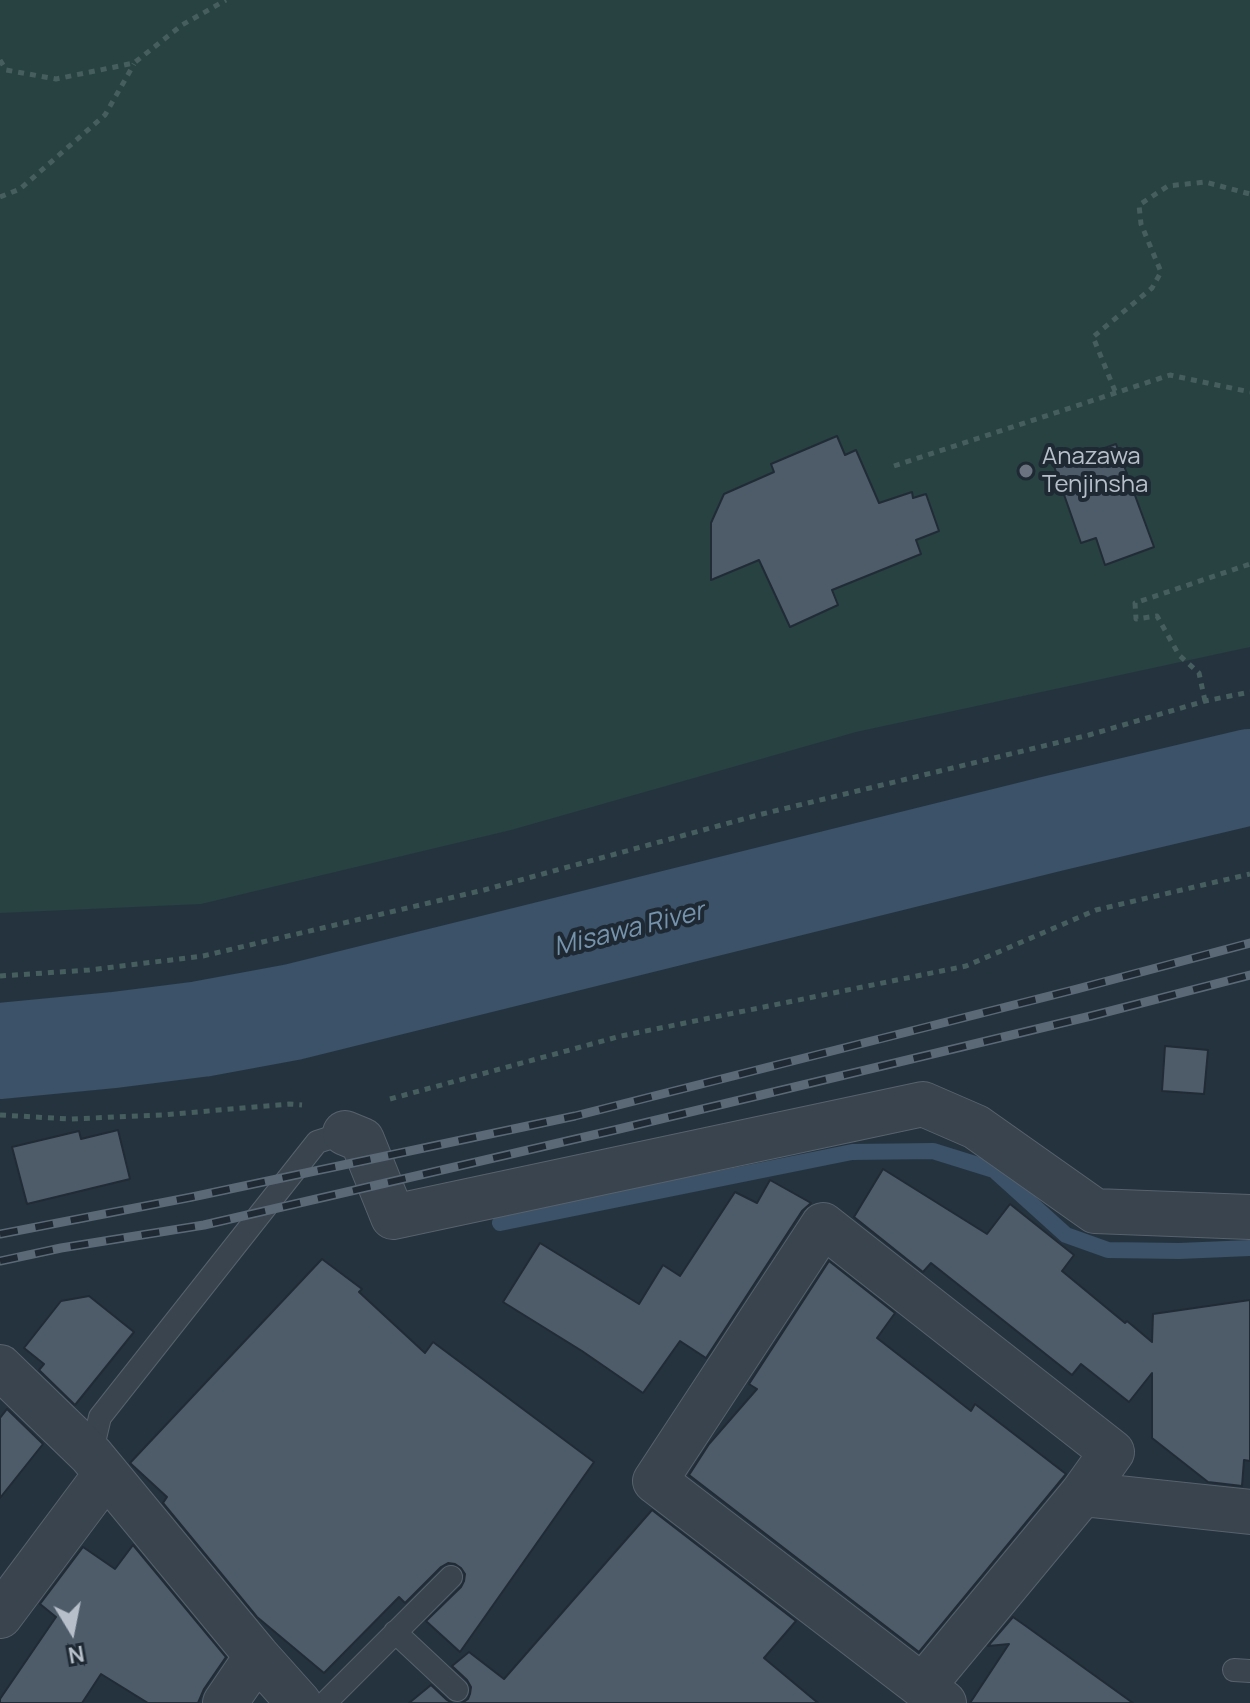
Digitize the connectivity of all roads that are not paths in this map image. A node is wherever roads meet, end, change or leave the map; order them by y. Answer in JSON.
{"nodes":[{"id":1,"x":331,"y":1119,"type":"joint"},
{"id":2,"x":1250,"y":1217,"type":"edge"},
{"id":3,"x":0,"y":1367,"type":"edge"},
{"id":4,"x":98,"y":1465,"type":"junction"},
{"id":5,"x":1082,"y":1494,"type":"junction"},
{"id":6,"x":1250,"y":1512,"type":"edge"},
{"id":7,"x":451,"y":1577,"type":"dead end"},
{"id":8,"x":0,"y":1616,"type":"edge"},
{"id":9,"x":395,"y":1632,"type":"junction"},
{"id":10,"x":257,"y":1656,"type":"junction"},
{"id":11,"x":457,"y":1690,"type":"dead end"},
{"id":12,"x":934,"y":1695,"type":"edge"},
{"id":13,"x":225,"y":1703,"type":"edge"},
{"id":14,"x":299,"y":1703,"type":"edge"},
{"id":15,"x":325,"y":1703,"type":"edge"}],
"edges":[{"from":1,"to":2,"type":"street"},
{"from":1,"to":4,"type":"lane"},
{"from":3,"to":4,"type":"street"},
{"from":4,"to":8,"type":"street"},
{"from":4,"to":10,"type":"street"},
{"from":5,"to":6,"type":"street"},
{"from":5,"to":12,"type":"street"},
{"from":5,"to":12,"type":"street"},
{"from":7,"to":9,"type":"lane"},
{"from":9,"to":11,"type":"lane"},
{"from":9,"to":15,"type":"lane"},
{"from":10,"to":13,"type":"street"},
{"from":10,"to":14,"type":"street"}]}
